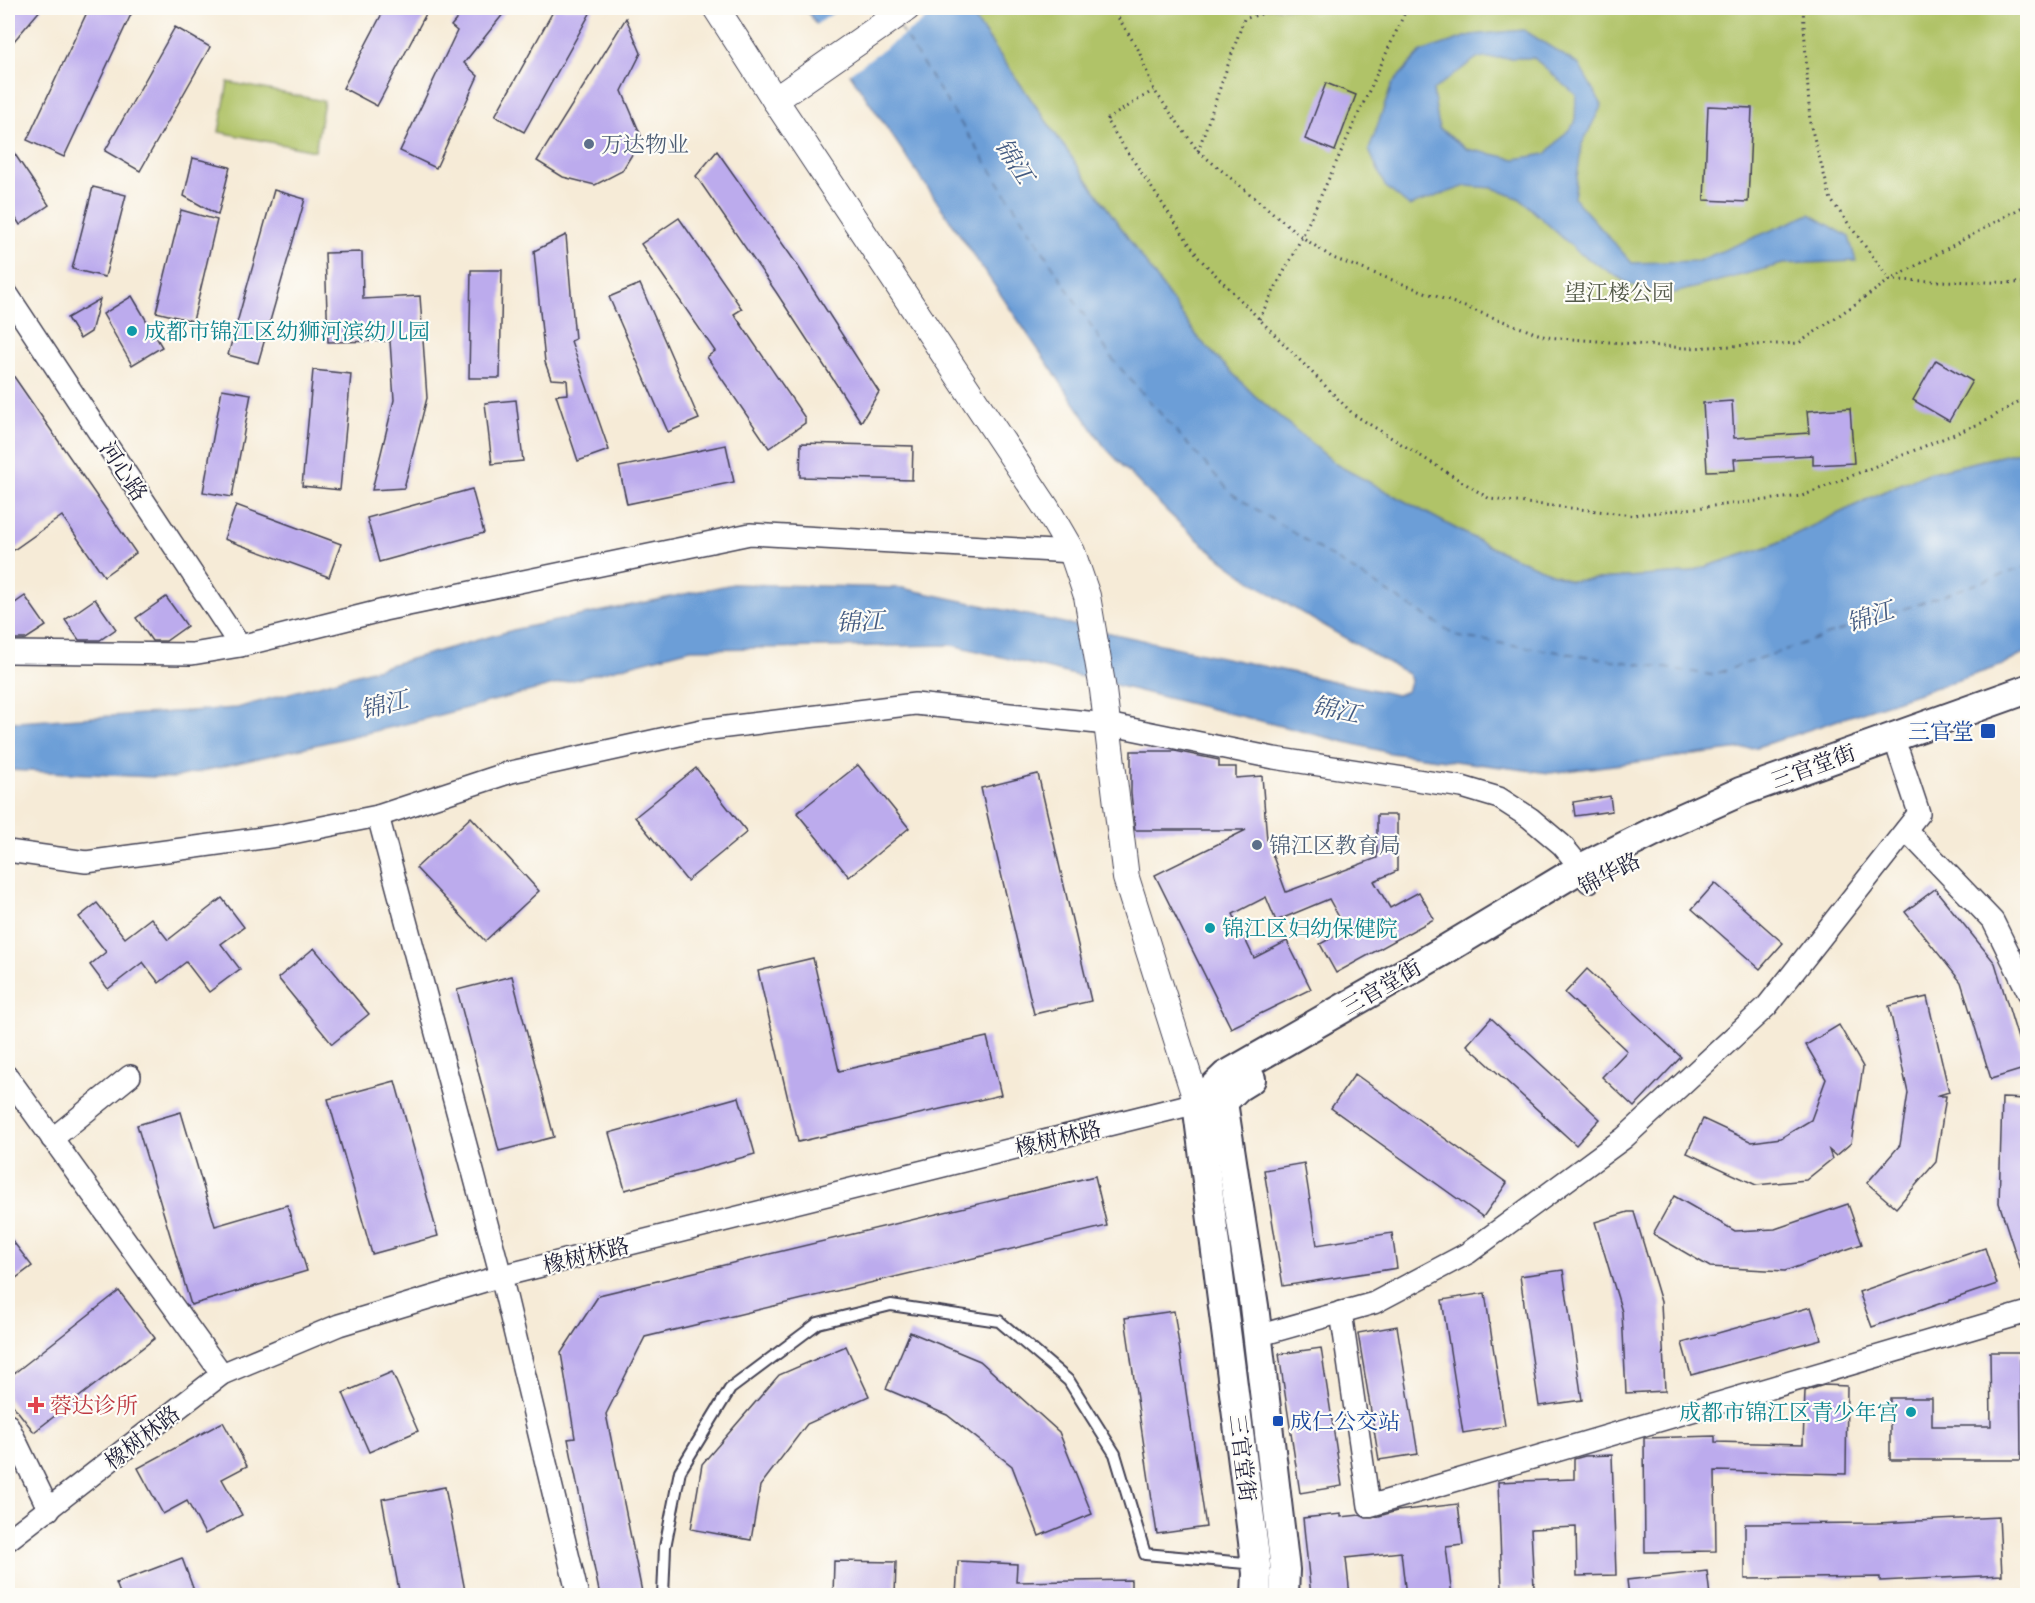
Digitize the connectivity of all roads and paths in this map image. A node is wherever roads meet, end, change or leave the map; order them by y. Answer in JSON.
{"nodes":[{"id":1,"x":716,"y":8,"type":"edge"},
{"id":2,"x":877,"y":8,"type":"edge"},
{"id":3,"x":907,"y":8,"type":"edge"},
{"id":4,"x":1112,"y":8,"type":"edge"},
{"id":5,"x":1281,"y":8,"type":"edge"},
{"id":6,"x":1407,"y":8,"type":"edge"},
{"id":7,"x":1803,"y":8,"type":"edge"},
{"id":8,"x":819,"y":57,"type":"junction"},
{"id":9,"x":1154,"y":90,"type":"junction"},
{"id":10,"x":771,"y":92,"type":"junction"},
{"id":11,"x":1198,"y":151,"type":"junction"},
{"id":12,"x":2028,"y":204,"type":"edge"},
{"id":13,"x":1302,"y":237,"type":"junction"},
{"id":14,"x":1890,"y":280,"type":"junction"},
{"id":15,"x":2028,"y":283,"type":"edge"},
{"id":16,"x":8,"y":295,"type":"edge"},
{"id":17,"x":1259,"y":319,"type":"junction"},
{"id":18,"x":2028,"y":396,"type":"edge"},
{"id":19,"x":1072,"y":552,"type":"junction"},
{"id":20,"x":240,"y":646,"type":"junction"},
{"id":21,"x":8,"y":652,"type":"edge"},
{"id":22,"x":2028,"y":689,"type":"edge"},
{"id":23,"x":2028,"y":709,"type":"edge"},
{"id":24,"x":1107,"y":724,"type":"junction"},
{"id":25,"x":1899,"y":753,"type":"junction"},
{"id":26,"x":378,"y":816,"type":"junction"},
{"id":27,"x":1906,"y":830,"type":"junction"},
{"id":28,"x":8,"y":851,"type":"edge"},
{"id":29,"x":1585,"y":875,"type":"junction"},
{"id":30,"x":2028,"y":992,"type":"edge"},
{"id":31,"x":130,"y":1076,"type":"dead end"},
{"id":32,"x":8,"y":1077,"type":"edge"},
{"id":33,"x":1210,"y":1103,"type":"junction"},
{"id":34,"x":52,"y":1139,"type":"junction"},
{"id":35,"x":501,"y":1276,"type":"junction"},
{"id":36,"x":1341,"y":1312,"type":"junction"},
{"id":37,"x":2028,"y":1312,"type":"edge"},
{"id":38,"x":1257,"y":1336,"type":"junction"},
{"id":39,"x":222,"y":1374,"type":"junction"},
{"id":40,"x":8,"y":1425,"type":"edge"},
{"id":41,"x":49,"y":1510,"type":"junction"},
{"id":42,"x":8,"y":1540,"type":"edge"},
{"id":43,"x":1256,"y":1564,"type":"junction"},
{"id":44,"x":578,"y":1596,"type":"edge"},
{"id":45,"x":663,"y":1596,"type":"edge"},
{"id":46,"x":1257,"y":1596,"type":"edge"},
{"id":47,"x":1284,"y":1596,"type":"edge"}],
"edges":[{"from":1,"to":10,"type":"street"},
{"from":2,"to":8,"type":"street"},
{"from":3,"to":8,"type":"street"},
{"from":4,"to":9,"type":"path"},
{"from":5,"to":11,"type":"path"},
{"from":6,"to":13,"type":"path"},
{"from":7,"to":14,"type":"path"},
{"from":8,"to":10,"type":"street"},
{"from":9,"to":11,"type":"path"},
{"from":9,"to":17,"type":"path"},
{"from":10,"to":19,"type":"street"},
{"from":11,"to":13,"type":"path"},
{"from":12,"to":14,"type":"path"},
{"from":13,"to":14,"type":"path"},
{"from":13,"to":17,"type":"path"},
{"from":14,"to":15,"type":"path"},
{"from":16,"to":20,"type":"street","name":"河心路"},
{"from":17,"to":18,"type":"path"},
{"from":19,"to":20,"type":"street"},
{"from":19,"to":24,"type":"street"},
{"from":20,"to":21,"type":"street"},
{"from":22,"to":29,"type":"main road","name":"三官堂街"},
{"from":23,"to":25,"type":"main road","name":"锦华路"},
{"from":24,"to":26,"type":"street"},
{"from":24,"to":29,"type":"street"},
{"from":24,"to":33,"type":"street"},
{"from":25,"to":27,"type":"street"},
{"from":25,"to":29,"type":"main road","name":"锦华路"},
{"from":26,"to":28,"type":"street"},
{"from":26,"to":35,"type":"street"},
{"from":27,"to":30,"type":"street"},
{"from":27,"to":36,"type":"street"},
{"from":29,"to":33,"type":"main road","name":"锦华路"},
{"from":31,"to":34,"type":"street"},
{"from":32,"to":34,"type":"street"},
{"from":33,"to":35,"type":"street","name":"橡树林路"},
{"from":33,"to":38,"type":"main road","name":"三官堂街"},
{"from":33,"to":43,"type":"main road","name":"三官堂街"},
{"from":34,"to":39,"type":"street"},
{"from":35,"to":39,"type":"street","name":"橡树林路"},
{"from":35,"to":44,"type":"street"},
{"from":36,"to":37,"type":"street"},
{"from":36,"to":38,"type":"street"},
{"from":38,"to":47,"type":"main road","name":"三官堂街"},
{"from":39,"to":41,"type":"street","name":"橡树林路"},
{"from":40,"to":41,"type":"street"},
{"from":41,"to":42,"type":"street","name":"橡树林路"},
{"from":43,"to":45,"type":"lane"},
{"from":43,"to":46,"type":"main road","name":"三官堂街"}]}
